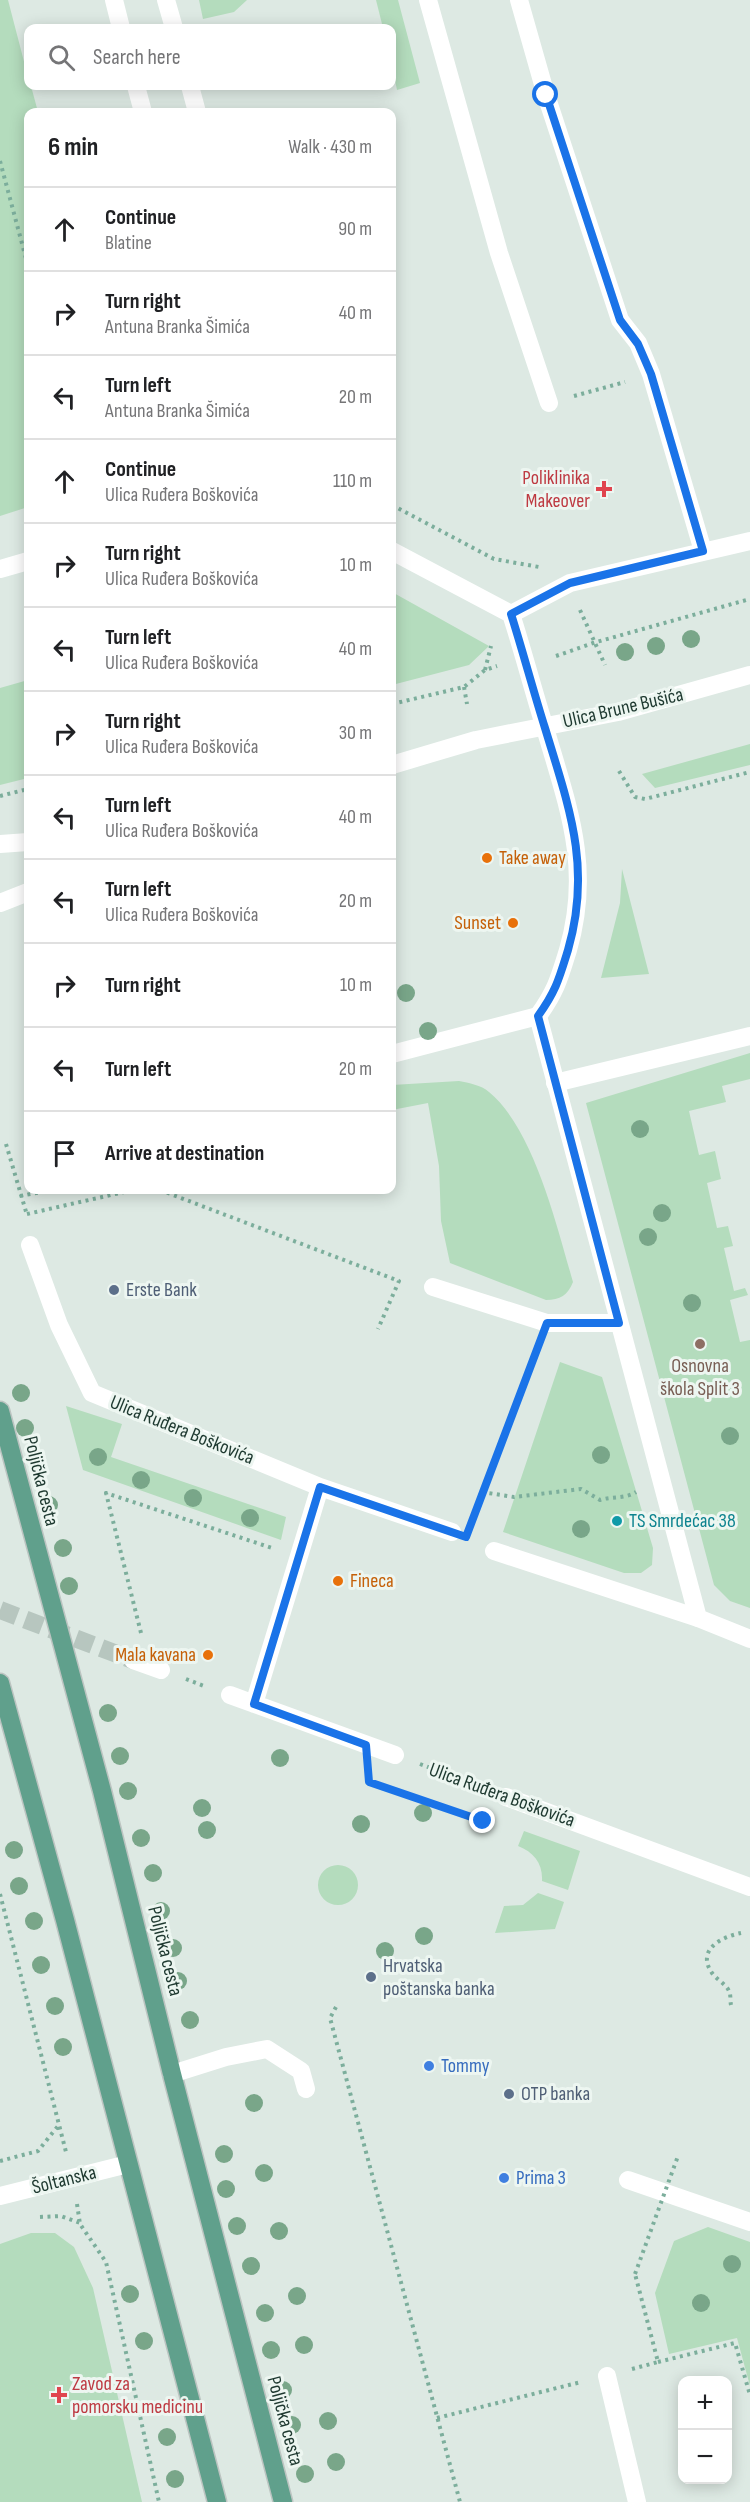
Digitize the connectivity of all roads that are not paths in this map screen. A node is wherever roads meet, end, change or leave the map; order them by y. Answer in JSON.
{"nodes":[{"id":1,"x":114,"y":0,"type":"edge"},
{"id":2,"x":166,"y":0,"type":"edge"},
{"id":3,"x":428,"y":0,"type":"edge"},
{"id":4,"x":519,"y":0,"type":"edge"},
{"id":5,"x":120,"y":24,"type":"edge"},
{"id":6,"x":173,"y":24,"type":"edge"},
{"id":7,"x":137,"y":90,"type":"edge"},
{"id":8,"x":190,"y":90,"type":"edge"},
{"id":9,"x":142,"y":108,"type":"edge"},
{"id":10,"x":196,"y":108,"type":"edge"},
{"id":11,"x":549,"y":403,"type":"road end"},
{"id":12,"x":750,"y":541,"type":"edge"},
{"id":13,"x":703,"y":551,"type":"junction"},
{"id":14,"x":396,"y":553,"type":"edge"},
{"id":15,"x":24,"y":562,"type":"edge"},
{"id":16,"x":0,"y":569,"type":"edge"},
{"id":17,"x":511,"y":614,"type":"junction"},
{"id":18,"x":750,"y":675,"type":"edge"},
{"id":19,"x":544,"y":726,"type":"junction"},
{"id":20,"x":396,"y":764,"type":"edge"},
{"id":21,"x":24,"y":842,"type":"edge"},
{"id":22,"x":0,"y":844,"type":"edge"},
{"id":23,"x":24,"y":894,"type":"edge"},
{"id":24,"x":0,"y":903,"type":"edge"},
{"id":25,"x":538,"y":1016,"type":"junction"},
{"id":26,"x":750,"y":1036,"type":"edge"},
{"id":27,"x":396,"y":1053,"type":"edge"},
{"id":28,"x":555,"y":1083,"type":"junction"},
{"id":29,"x":30,"y":1245,"type":"road end"},
{"id":30,"x":433,"y":1287,"type":"dead end"},
{"id":31,"x":619,"y":1323,"type":"junction"},
{"id":32,"x":0,"y":1411,"type":"edge"},
{"id":33,"x":320,"y":1487,"type":"junction"},
{"id":34,"x":452,"y":1532,"type":"road end"},
{"id":35,"x":494,"y":1551,"type":"dead end"},
{"id":36,"x":698,"y":1618,"type":"junction"},
{"id":37,"x":750,"y":1639,"type":"edge"},
{"id":38,"x":0,"y":1683,"type":"edge"},
{"id":39,"x":230,"y":1695,"type":"road end"},
{"id":40,"x":254,"y":1704,"type":"junction"},
{"id":41,"x":395,"y":1755,"type":"road end"},
{"id":42,"x":506,"y":1797,"type":"road end"},
{"id":43,"x":750,"y":1887,"type":"edge"},
{"id":44,"x":172,"y":2074,"type":"junction"},
{"id":45,"x":306,"y":2089,"type":"dead end"},
{"id":46,"x":128,"y":2164,"type":"junction"},
{"id":47,"x":627,"y":2180,"type":"dead end"},
{"id":48,"x":0,"y":2196,"type":"edge"},
{"id":49,"x":750,"y":2222,"type":"edge"},
{"id":50,"x":607,"y":2376,"type":"road end"},
{"id":51,"x":217,"y":2502,"type":"edge"},
{"id":52,"x":284,"y":2502,"type":"edge"},
{"id":53,"x":637,"y":2502,"type":"edge"}],
"edges":[{"from":1,"to":5,"type":"street"},
{"from":2,"to":6,"type":"street"},
{"from":3,"to":11,"type":"street"},
{"from":4,"to":13,"type":"street"},
{"from":7,"to":9,"type":"street"},
{"from":8,"to":10,"type":"street"},
{"from":12,"to":13,"type":"street"},
{"from":13,"to":17,"type":"street"},
{"from":14,"to":17,"type":"street"},
{"from":15,"to":16,"type":"street"},
{"from":17,"to":19,"type":"street"},
{"from":18,"to":19,"type":"street","name":"Ulica Brune Bušića"},
{"from":19,"to":20,"type":"street","name":"Ulica Brune Bušića"},
{"from":19,"to":25,"type":"street"},
{"from":21,"to":22,"type":"street"},
{"from":23,"to":24,"type":"street"},
{"from":25,"to":27,"type":"street"},
{"from":25,"to":28,"type":"street"},
{"from":26,"to":28,"type":"street"},
{"from":28,"to":31,"type":"street"},
{"from":29,"to":33,"type":"street","name":"Ulica Ruđera Boškovića"},
{"from":30,"to":31,"type":"street"},
{"from":31,"to":36,"type":"street"},
{"from":32,"to":44,"type":"main road","name":"Poljička cesta"},
{"from":33,"to":34,"type":"street","name":"Ulica Ruđera Boškovića"},
{"from":33,"to":40,"type":"street"},
{"from":35,"to":36,"type":"street"},
{"from":36,"to":37,"type":"street"},
{"from":38,"to":46,"type":"main road"},
{"from":39,"to":40,"type":"street"},
{"from":40,"to":41,"type":"street"},
{"from":42,"to":43,"type":"street","name":"Ulica Ruđera Boškovića"},
{"from":44,"to":45,"type":"street"},
{"from":44,"to":52,"type":"main road","name":"Poljička cesta"},
{"from":46,"to":48,"type":"street","name":"Šoltanska"},
{"from":46,"to":51,"type":"main road"},
{"from":47,"to":49,"type":"street"},
{"from":50,"to":53,"type":"street"}]}
